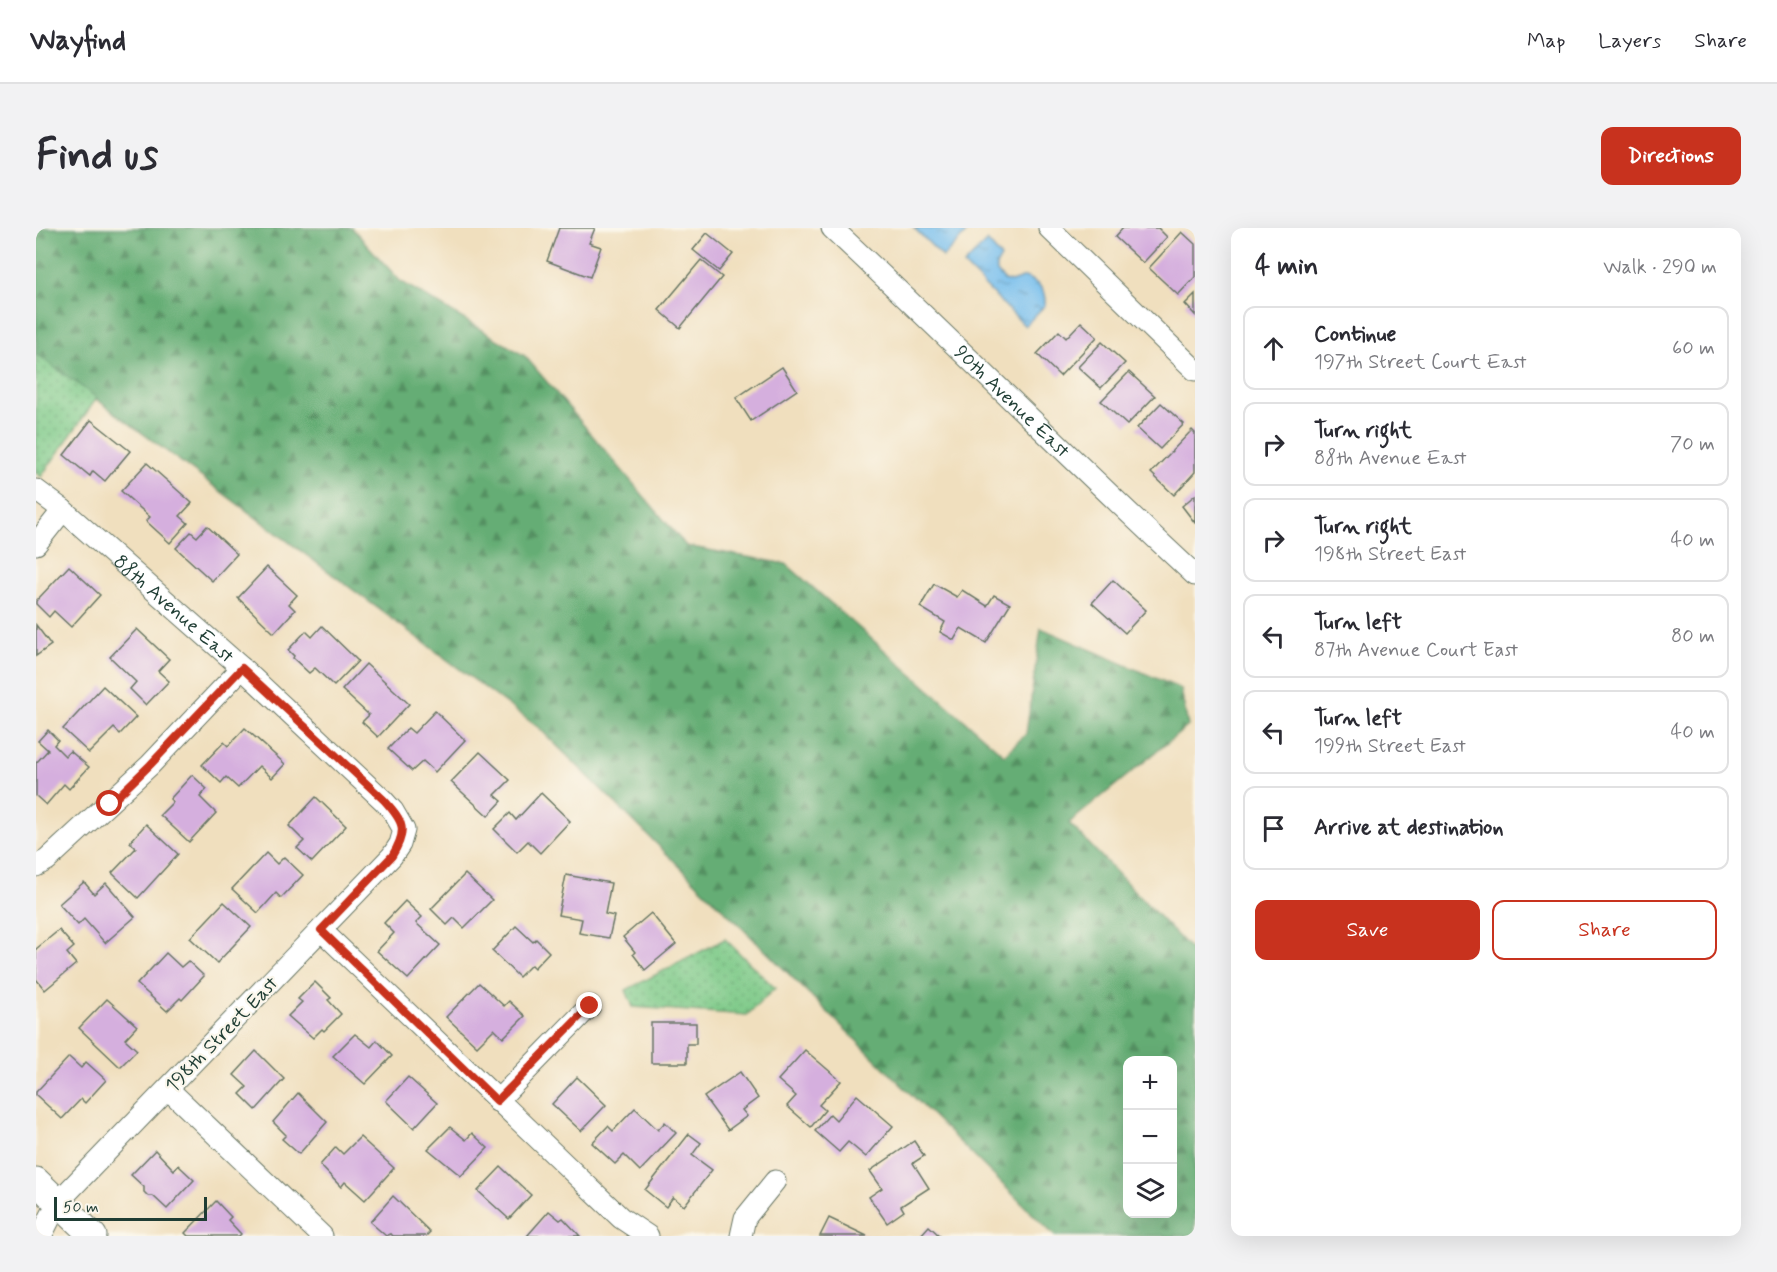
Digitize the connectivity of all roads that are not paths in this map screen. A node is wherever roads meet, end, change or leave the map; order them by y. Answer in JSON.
{"nodes":[{"id":1,"x":832,"y":228,"type":"edge"},
{"id":2,"x":1049,"y":228,"type":"edge"},
{"id":3,"x":1195,"y":370,"type":"edge"},
{"id":4,"x":36,"y":490,"type":"edge"},
{"id":5,"x":63,"y":510,"type":"junction"},
{"id":6,"x":36,"y":544,"type":"edge"},
{"id":7,"x":1195,"y":576,"type":"edge"},
{"id":8,"x":242,"y":668,"type":"junction"},
{"id":9,"x":402,"y":834,"type":"joint"},
{"id":10,"x":36,"y":867,"type":"edge"},
{"id":11,"x":321,"y":930,"type":"junction"},
{"id":12,"x":590,"y":1006,"type":"dead end"},
{"id":13,"x":168,"y":1089,"type":"junction"},
{"id":14,"x":497,"y":1101,"type":"junction"},
{"id":15,"x":36,"y":1181,"type":"edge"},
{"id":16,"x":775,"y":1181,"type":"dead end"},
{"id":17,"x":58,"y":1202,"type":"junction"},
{"id":18,"x":41,"y":1236,"type":"edge"},
{"id":19,"x":93,"y":1236,"type":"edge"},
{"id":20,"x":322,"y":1236,"type":"edge"},
{"id":21,"x":648,"y":1236,"type":"edge"},
{"id":22,"x":741,"y":1236,"type":"edge"}],
"edges":[{"from":1,"to":7,"type":"street","name":"90th Avenue East"},
{"from":2,"to":3,"type":"street"},
{"from":4,"to":5,"type":"street","name":"88th Avenue East"},
{"from":5,"to":6,"type":"street"},
{"from":5,"to":8,"type":"street","name":"88th Avenue East"},
{"from":8,"to":9,"type":"street","name":"88th Avenue East"},
{"from":8,"to":10,"type":"street"},
{"from":9,"to":11,"type":"street","name":"198th Street East"},
{"from":11,"to":13,"type":"street","name":"198th Street East"},
{"from":11,"to":14,"type":"street"},
{"from":12,"to":14,"type":"street"},
{"from":13,"to":17,"type":"street","name":"198th Street East"},
{"from":13,"to":20,"type":"street"},
{"from":14,"to":21,"type":"street"},
{"from":15,"to":17,"type":"street"},
{"from":16,"to":22,"type":"street"},
{"from":17,"to":18,"type":"street","name":"198th Street East"},
{"from":17,"to":19,"type":"street"}]}
